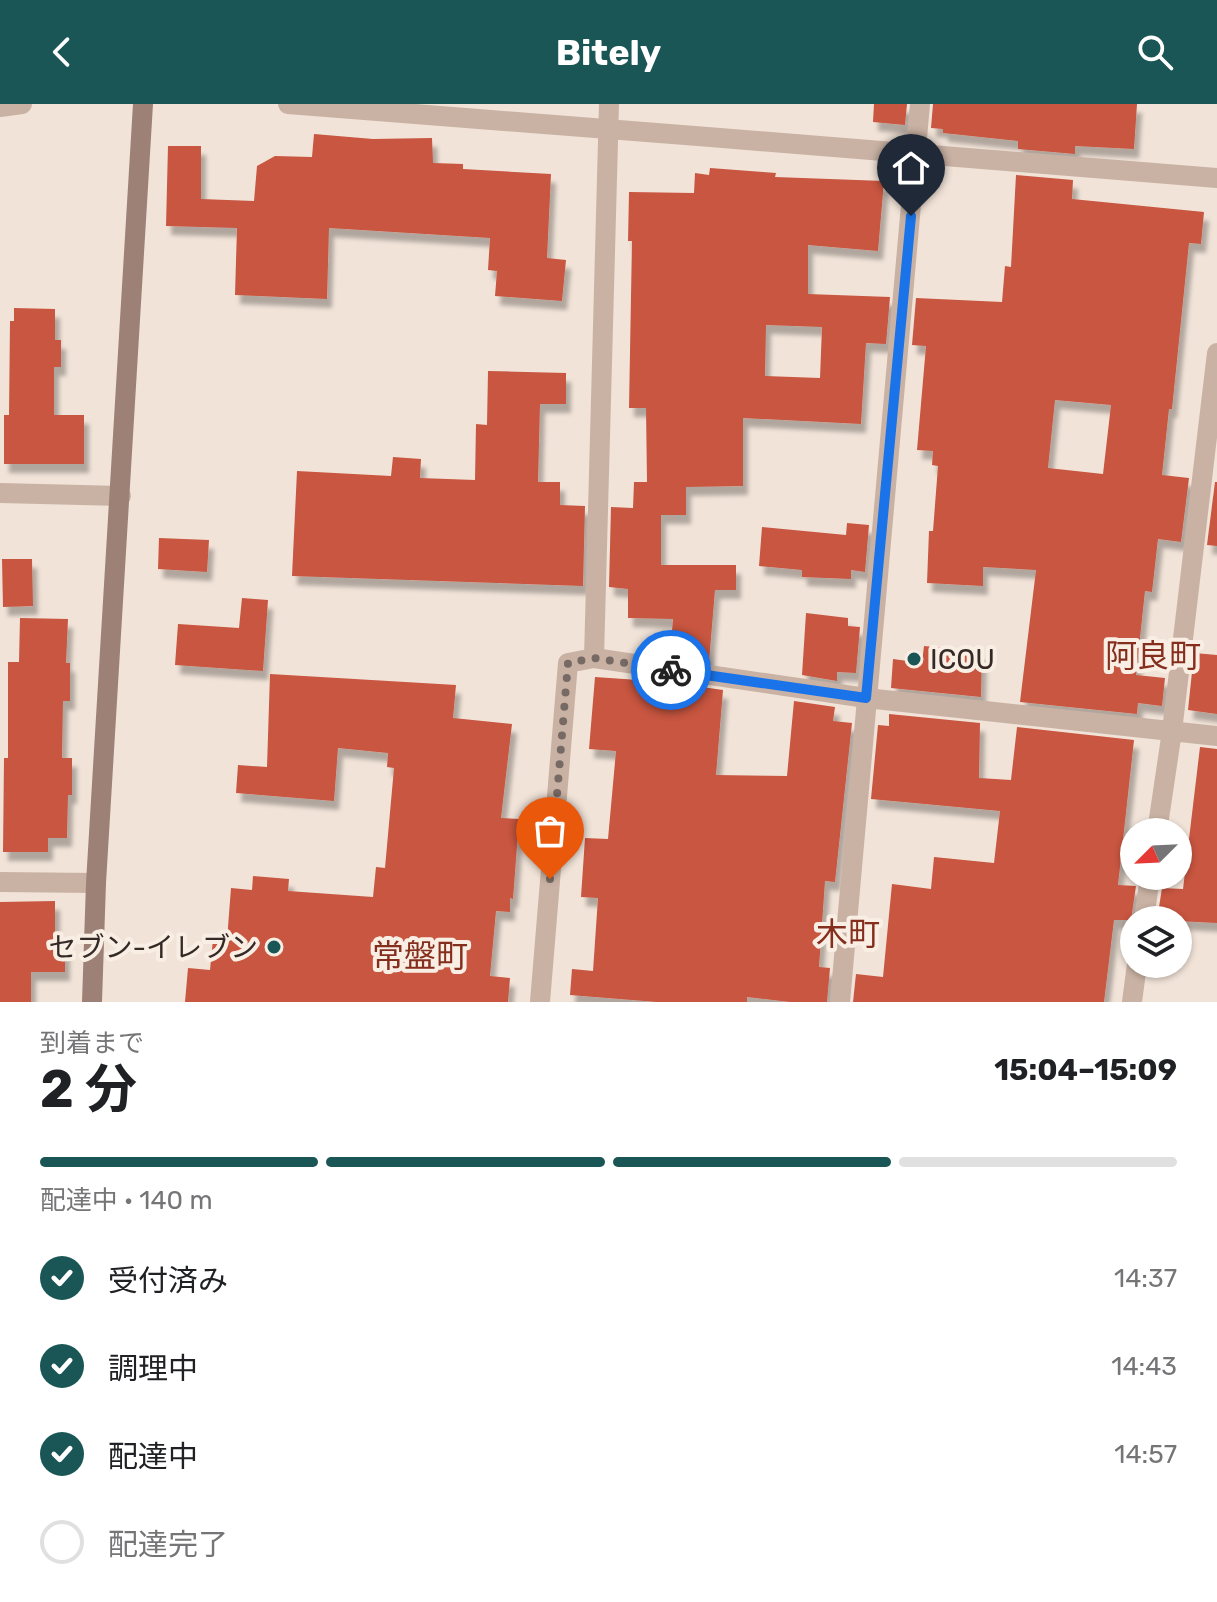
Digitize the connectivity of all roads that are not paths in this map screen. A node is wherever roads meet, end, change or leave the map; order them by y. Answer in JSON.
{"nodes":[{"id":1,"x":22,"y":104,"type":"edge"},
{"id":2,"x":143,"y":104,"type":"edge"},
{"id":3,"x":288,"y":104,"type":"edge"},
{"id":4,"x":609,"y":104,"type":"edge"},
{"id":5,"x":920,"y":104,"type":"edge"},
{"id":6,"x":0,"y":107,"type":"edge"},
{"id":7,"x":608,"y":127,"type":"junction"},
{"id":8,"x":916,"y":156,"type":"junction"},
{"id":9,"x":1217,"y":178,"type":"edge"},
{"id":10,"x":1217,"y":353,"type":"edge"},
{"id":11,"x":0,"y":493,"type":"edge"},
{"id":12,"x":121,"y":496,"type":"junction"},
{"id":13,"x":594,"y":658,"type":"junction"},
{"id":14,"x":866,"y":698,"type":"junction"},
{"id":15,"x":1172,"y":731,"type":"junction"},
{"id":16,"x":1217,"y":736,"type":"edge"},
{"id":17,"x":1159,"y":818,"type":"edge"},
{"id":18,"x":0,"y":882,"type":"edge"},
{"id":19,"x":96,"y":883,"type":"junction"},
{"id":20,"x":1135,"y":978,"type":"edge"},
{"id":21,"x":92,"y":1002,"type":"edge"},
{"id":22,"x":540,"y":1002,"type":"edge"},
{"id":23,"x":840,"y":1002,"type":"edge"},
{"id":24,"x":1132,"y":1002,"type":"edge"}],
"edges":[{"from":1,"to":6,"type":"street"},
{"from":2,"to":12,"type":"street"},
{"from":3,"to":7,"type":"street"},
{"from":4,"to":7,"type":"street"},
{"from":5,"to":8,"type":"street"},
{"from":7,"to":8,"type":"street"},
{"from":7,"to":13,"type":"street"},
{"from":8,"to":9,"type":"street"},
{"from":8,"to":14,"type":"street"},
{"from":10,"to":15,"type":"street"},
{"from":11,"to":12,"type":"street"},
{"from":12,"to":19,"type":"street"},
{"from":13,"to":14,"type":"street"},
{"from":13,"to":22,"type":"street"},
{"from":14,"to":15,"type":"street"},
{"from":14,"to":23,"type":"street"},
{"from":15,"to":16,"type":"street"},
{"from":15,"to":17,"type":"street"},
{"from":18,"to":19,"type":"street"},
{"from":19,"to":21,"type":"street"},
{"from":20,"to":24,"type":"street"}]}
